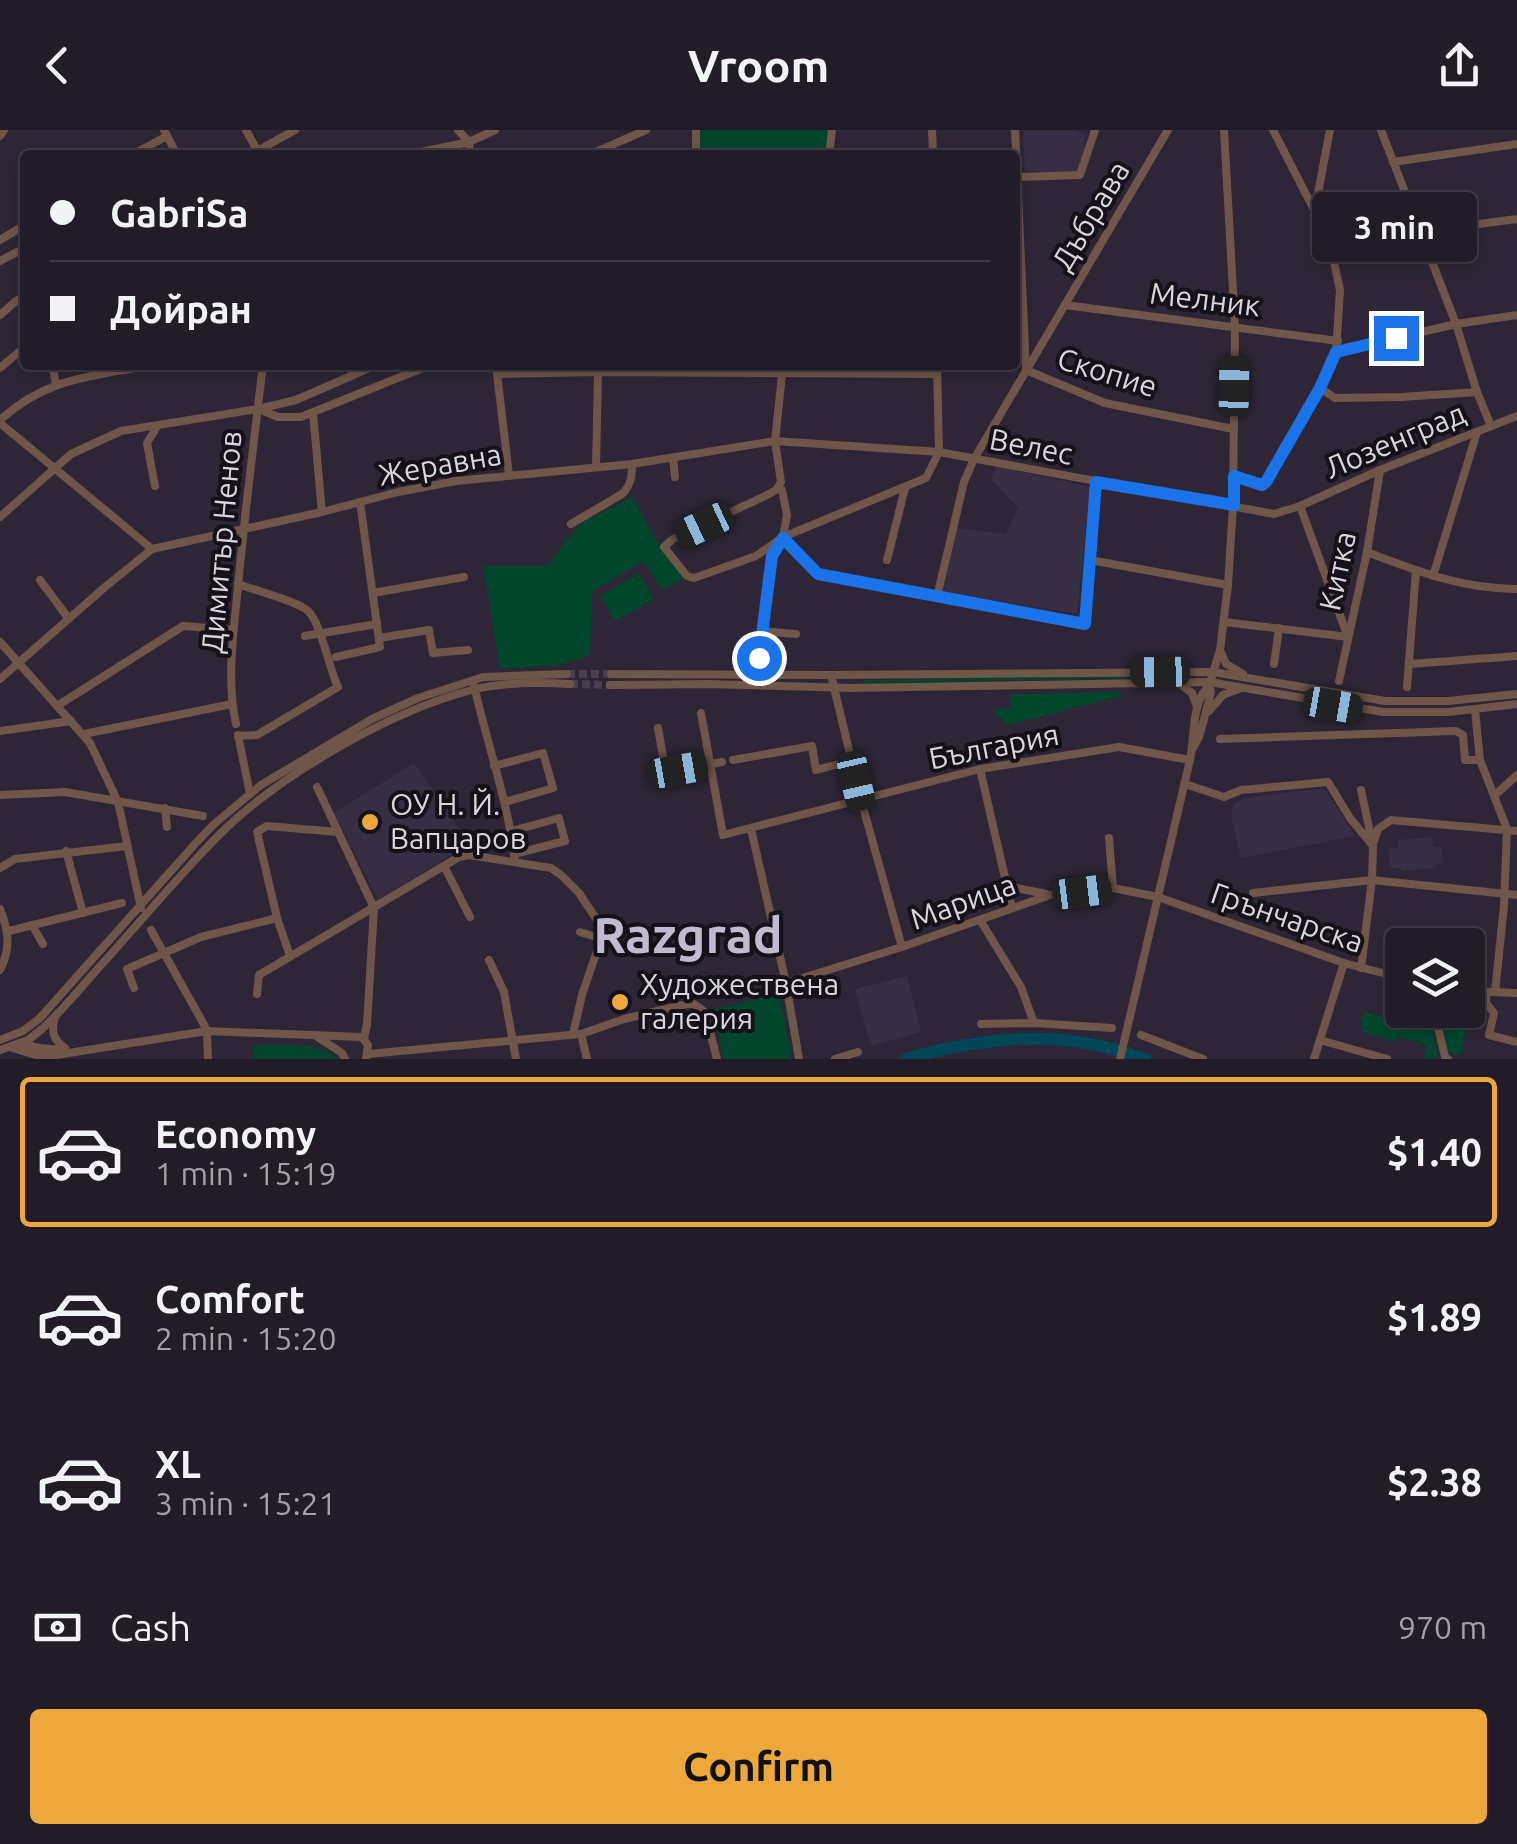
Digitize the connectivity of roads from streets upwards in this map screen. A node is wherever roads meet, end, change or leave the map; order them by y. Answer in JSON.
{"nodes":[{"id":1,"x":4,"y":130,"type":"edge"},
{"id":2,"x":295,"y":130,"type":"edge"},
{"id":3,"x":458,"y":130,"type":"edge"},
{"id":4,"x":495,"y":130,"type":"edge"},
{"id":5,"x":646,"y":130,"type":"edge"},
{"id":6,"x":1095,"y":130,"type":"edge"},
{"id":7,"x":1168,"y":130,"type":"edge"},
{"id":8,"x":1224,"y":130,"type":"edge"},
{"id":9,"x":1274,"y":130,"type":"edge"},
{"id":10,"x":1330,"y":130,"type":"edge"},
{"id":11,"x":1381,"y":130,"type":"edge"},
{"id":12,"x":165,"y":133,"type":"edge"},
{"id":13,"x":0,"y":136,"type":"edge"},
{"id":14,"x":469,"y":142,"type":"junction"},
{"id":15,"x":1517,"y":144,"type":"edge"},
{"id":16,"x":140,"y":150,"type":"edge"},
{"id":17,"x":262,"y":150,"type":"edge"},
{"id":18,"x":431,"y":150,"type":"edge"},
{"id":19,"x":470,"y":150,"type":"edge"},
{"id":20,"x":600,"y":150,"type":"edge"},
{"id":21,"x":1393,"y":162,"type":"junction"},
{"id":22,"x":1020,"y":177,"type":"edge"},
{"id":23,"x":1315,"y":211,"type":"junction"},
{"id":24,"x":1517,"y":219,"type":"edge"},
{"id":25,"x":1419,"y":232,"type":"junction"},
{"id":26,"x":1329,"y":239,"type":"junction"},
{"id":27,"x":1020,"y":267,"type":"edge"},
{"id":28,"x":20,"y":299,"type":"edge"},
{"id":29,"x":1065,"y":305,"type":"junction"},
{"id":30,"x":1517,"y":314,"type":"edge"},
{"id":31,"x":0,"y":315,"type":"edge"},
{"id":32,"x":1456,"y":324,"type":"junction"},
{"id":33,"x":1236,"y":326,"type":"junction"},
{"id":34,"x":1024,"y":338,"type":"junction"},
{"id":35,"x":1338,"y":341,"type":"junction"},
{"id":36,"x":1040,"y":344,"type":"junction"},
{"id":37,"x":20,"y":351,"type":"edge"},
{"id":38,"x":1336,"y":352,"type":"junction"},
{"id":39,"x":0,"y":368,"type":"edge"},
{"id":40,"x":53,"y":370,"type":"edge"},
{"id":41,"x":125,"y":370,"type":"edge"},
{"id":42,"x":262,"y":370,"type":"edge"},
{"id":43,"x":365,"y":370,"type":"edge"},
{"id":44,"x":418,"y":370,"type":"edge"},
{"id":45,"x":496,"y":370,"type":"edge"},
{"id":46,"x":721,"y":370,"type":"edge"},
{"id":47,"x":783,"y":370,"type":"edge"},
{"id":48,"x":937,"y":370,"type":"edge"},
{"id":49,"x":1026,"y":370,"type":"junction"},
{"id":50,"x":598,"y":372,"type":"junction"},
{"id":51,"x":56,"y":384,"type":"junction"},
{"id":52,"x":1320,"y":388,"type":"junction"},
{"id":53,"x":1477,"y":392,"type":"junction"},
{"id":54,"x":258,"y":409,"type":"junction"},
{"id":55,"x":313,"y":413,"type":"junction"},
{"id":56,"x":1517,"y":416,"type":"edge"},
{"id":57,"x":0,"y":421,"type":"edge"},
{"id":58,"x":158,"y":425,"type":"junction"},
{"id":59,"x":1490,"y":426,"type":"junction"},
{"id":60,"x":1234,"y":428,"type":"junction"},
{"id":61,"x":1477,"y":431,"type":"junction"},
{"id":62,"x":774,"y":441,"type":"junction"},
{"id":63,"x":938,"y":452,"type":"junction"},
{"id":64,"x":673,"y":458,"type":"junction"},
{"id":65,"x":974,"y":458,"type":"junction"},
{"id":66,"x":632,"y":464,"type":"junction"},
{"id":67,"x":596,"y":467,"type":"junction"},
{"id":68,"x":56,"y":468,"type":"junction"},
{"id":69,"x":1380,"y":470,"type":"junction"},
{"id":70,"x":509,"y":476,"type":"junction"},
{"id":71,"x":675,"y":476,"type":"dead end"},
{"id":72,"x":1234,"y":476,"type":"junction"},
{"id":73,"x":1096,"y":482,"type":"junction"},
{"id":74,"x":155,"y":486,"type":"dead end"},
{"id":75,"x":781,"y":486,"type":"junction"},
{"id":76,"x":905,"y":488,"type":"junction"},
{"id":77,"x":360,"y":502,"type":"junction"},
{"id":78,"x":1234,"y":505,"type":"junction"},
{"id":79,"x":1300,"y":506,"type":"junction"},
{"id":80,"x":322,"y":512,"type":"junction"},
{"id":81,"x":0,"y":516,"type":"edge"},
{"id":82,"x":570,"y":524,"type":"dead end"},
{"id":83,"x":243,"y":528,"type":"junction"},
{"id":84,"x":783,"y":538,"type":"junction"},
{"id":85,"x":152,"y":549,"type":"junction"},
{"id":86,"x":1367,"y":552,"type":"junction"},
{"id":87,"x":887,"y":560,"type":"dead end"},
{"id":88,"x":1090,"y":560,"type":"junction"},
{"id":89,"x":1416,"y":571,"type":"junction"},
{"id":90,"x":1433,"y":576,"type":"junction"},
{"id":91,"x":464,"y":577,"type":"dead end"},
{"id":92,"x":40,"y":580,"type":"dead end"},
{"id":93,"x":238,"y":584,"type":"junction"},
{"id":94,"x":1228,"y":585,"type":"junction"},
{"id":95,"x":1517,"y":589,"type":"edge"},
{"id":96,"x":372,"y":593,"type":"junction"},
{"id":97,"x":937,"y":597,"type":"junction"},
{"id":98,"x":69,"y":620,"type":"junction"},
{"id":99,"x":1224,"y":622,"type":"junction"},
{"id":100,"x":377,"y":624,"type":"junction"},
{"id":101,"x":1279,"y":628,"type":"junction"},
{"id":102,"x":234,"y":630,"type":"junction"},
{"id":103,"x":762,"y":630,"type":"junction"},
{"id":104,"x":321,"y":634,"type":"junction"},
{"id":105,"x":796,"y":634,"type":"dead end"},
{"id":106,"x":306,"y":636,"type":"dead end"},
{"id":107,"x":1348,"y":637,"type":"junction"},
{"id":108,"x":379,"y":638,"type":"junction"},
{"id":109,"x":0,"y":642,"type":"edge"},
{"id":110,"x":468,"y":650,"type":"dead end"},
{"id":111,"x":1220,"y":650,"type":"junction"},
{"id":112,"x":336,"y":656,"type":"dead end"},
{"id":113,"x":1517,"y":656,"type":"edge"},
{"id":114,"x":759,"y":658,"type":"dead end"},
{"id":115,"x":19,"y":663,"type":"junction"},
{"id":116,"x":1274,"y":664,"type":"dead end"},
{"id":117,"x":1410,"y":664,"type":"junction"},
{"id":118,"x":1214,"y":672,"type":"junction"},
{"id":119,"x":567,"y":674,"type":"tunnel mouth"},
{"id":120,"x":611,"y":674,"type":"tunnel mouth"},
{"id":121,"x":831,"y":676,"type":"junction"},
{"id":122,"x":1247,"y":676,"type":"junction"},
{"id":123,"x":0,"y":679,"type":"edge"},
{"id":124,"x":1339,"y":681,"type":"dead end"},
{"id":125,"x":1175,"y":682,"type":"junction"},
{"id":126,"x":570,"y":684,"type":"tunnel mouth"},
{"id":127,"x":1210,"y":684,"type":"junction"},
{"id":128,"x":474,"y":685,"type":"junction"},
{"id":129,"x":610,"y":685,"type":"tunnel mouth"},
{"id":130,"x":1247,"y":687,"type":"junction"},
{"id":131,"x":1407,"y":687,"type":"dead end"},
{"id":132,"x":834,"y":688,"type":"junction"},
{"id":133,"x":1517,"y":694,"type":"edge"},
{"id":134,"x":232,"y":704,"type":"junction"},
{"id":135,"x":1517,"y":704,"type":"edge"},
{"id":136,"x":57,"y":706,"type":"junction"},
{"id":137,"x":1476,"y":710,"type":"junction"},
{"id":138,"x":701,"y":713,"type":"dead end"},
{"id":139,"x":1201,"y":716,"type":"junction"},
{"id":140,"x":71,"y":721,"type":"junction"},
{"id":141,"x":658,"y":728,"type":"dead end"},
{"id":142,"x":0,"y":730,"type":"edge"},
{"id":143,"x":237,"y":731,"type":"junction"},
{"id":144,"x":84,"y":734,"type":"junction"},
{"id":145,"x":1220,"y":738,"type":"dead end"},
{"id":146,"x":733,"y":760,"type":"dead end"},
{"id":147,"x":1190,"y":760,"type":"junction"},
{"id":148,"x":1480,"y":760,"type":"junction"},
{"id":149,"x":851,"y":761,"type":"junction"},
{"id":150,"x":722,"y":762,"type":"dead end"},
{"id":151,"x":710,"y":764,"type":"junction"},
{"id":152,"x":494,"y":766,"type":"junction"},
{"id":153,"x":980,"y":769,"type":"junction"},
{"id":154,"x":1517,"y":776,"type":"edge"},
{"id":155,"x":1184,"y":784,"type":"junction"},
{"id":156,"x":317,"y":788,"type":"dead end"},
{"id":157,"x":1361,"y":790,"type":"dead end"},
{"id":158,"x":250,"y":794,"type":"junction"},
{"id":159,"x":0,"y":795,"type":"edge"},
{"id":160,"x":1495,"y":795,"type":"junction"},
{"id":161,"x":860,"y":800,"type":"junction"},
{"id":162,"x":118,"y":802,"type":"junction"},
{"id":163,"x":505,"y":802,"type":"junction"},
{"id":164,"x":165,"y":808,"type":"junction"},
{"id":165,"x":203,"y":816,"type":"dead end"},
{"id":166,"x":166,"y":827,"type":"dead end"},
{"id":167,"x":750,"y":828,"type":"junction"},
{"id":168,"x":1512,"y":830,"type":"edge"},
{"id":169,"x":512,"y":831,"type":"junction"},
{"id":170,"x":338,"y":832,"type":"junction"},
{"id":171,"x":1109,"y":838,"type":"dead end"},
{"id":172,"x":127,"y":846,"type":"junction"},
{"id":173,"x":1373,"y":846,"type":"junction"},
{"id":174,"x":66,"y":851,"type":"junction"},
{"id":175,"x":515,"y":858,"type":"junction"},
{"id":176,"x":444,"y":866,"type":"junction"},
{"id":177,"x":0,"y":868,"type":"edge"},
{"id":178,"x":1372,"y":880,"type":"junction"},
{"id":179,"x":1007,"y":886,"type":"junction"},
{"id":180,"x":1113,"y":888,"type":"junction"},
{"id":181,"x":1253,"y":892,"type":"dead end"},
{"id":182,"x":1504,"y":894,"type":"junction"},
{"id":183,"x":1050,"y":895,"type":"junction"},
{"id":184,"x":1517,"y":895,"type":"edge"},
{"id":185,"x":1158,"y":897,"type":"junction"},
{"id":186,"x":122,"y":903,"type":"dead end"},
{"id":187,"x":139,"y":906,"type":"junction"},
{"id":188,"x":374,"y":908,"type":"junction"},
{"id":189,"x":1012,"y":908,"type":"junction"},
{"id":190,"x":0,"y":909,"type":"edge"},
{"id":191,"x":82,"y":913,"type":"junction"},
{"id":192,"x":146,"y":916,"type":"junction"},
{"id":193,"x":470,"y":917,"type":"dead end"},
{"id":194,"x":277,"y":918,"type":"junction"},
{"id":195,"x":980,"y":920,"type":"junction"},
{"id":196,"x":32,"y":925,"type":"junction"},
{"id":197,"x":152,"y":930,"type":"dead end"},
{"id":198,"x":9,"y":931,"type":"junction"},
{"id":199,"x":580,"y":932,"type":"dead end"},
{"id":200,"x":605,"y":940,"type":"junction"},
{"id":201,"x":43,"y":944,"type":"dead end"},
{"id":202,"x":902,"y":947,"type":"junction"},
{"id":203,"x":164,"y":952,"type":"junction"},
{"id":204,"x":290,"y":956,"type":"junction"},
{"id":205,"x":489,"y":960,"type":"dead end"},
{"id":206,"x":1344,"y":963,"type":"junction"},
{"id":207,"x":1361,"y":968,"type":"junction"},
{"id":208,"x":0,"y":970,"type":"edge"},
{"id":209,"x":1385,"y":974,"type":"edge"},
{"id":210,"x":786,"y":983,"type":"junction"},
{"id":211,"x":134,"y":988,"type":"dead end"},
{"id":212,"x":1485,"y":992,"type":"edge"},
{"id":213,"x":1490,"y":992,"type":"junction"},
{"id":214,"x":258,"y":994,"type":"dead end"},
{"id":215,"x":1517,"y":994,"type":"edge"},
{"id":216,"x":56,"y":1016,"type":"junction"},
{"id":217,"x":1034,"y":1023,"type":"junction"},
{"id":218,"x":981,"y":1024,"type":"dead end"},
{"id":219,"x":1112,"y":1028,"type":"dead end"},
{"id":220,"x":1438,"y":1028,"type":"edge"},
{"id":221,"x":24,"y":1031,"type":"junction"},
{"id":222,"x":206,"y":1031,"type":"junction"},
{"id":223,"x":312,"y":1034,"type":"junction"},
{"id":224,"x":577,"y":1034,"type":"junction"},
{"id":225,"x":1141,"y":1035,"type":"dead end"},
{"id":226,"x":348,"y":1037,"type":"junction"},
{"id":227,"x":364,"y":1038,"type":"junction"},
{"id":228,"x":0,"y":1040,"type":"edge"},
{"id":229,"x":1320,"y":1040,"type":"junction"},
{"id":230,"x":512,"y":1042,"type":"junction"},
{"id":231,"x":1517,"y":1042,"type":"edge"},
{"id":232,"x":21,"y":1043,"type":"junction"},
{"id":233,"x":4,"y":1049,"type":"edge"},
{"id":234,"x":69,"y":1050,"type":"junction"},
{"id":235,"x":83,"y":1050,"type":"junction"},
{"id":236,"x":28,"y":1052,"type":"junction"},
{"id":237,"x":858,"y":1052,"type":"dead end"},
{"id":238,"x":343,"y":1056,"type":"edge"},
{"id":239,"x":367,"y":1056,"type":"edge"},
{"id":240,"x":208,"y":1059,"type":"edge"},
{"id":241,"x":516,"y":1059,"type":"edge"},
{"id":242,"x":587,"y":1059,"type":"edge"},
{"id":243,"x":717,"y":1059,"type":"edge"},
{"id":244,"x":800,"y":1059,"type":"edge"},
{"id":245,"x":835,"y":1059,"type":"edge"},
{"id":246,"x":1120,"y":1059,"type":"edge"},
{"id":247,"x":1202,"y":1059,"type":"edge"},
{"id":248,"x":1314,"y":1059,"type":"edge"},
{"id":249,"x":1386,"y":1059,"type":"edge"},
{"id":250,"x":1445,"y":1059,"type":"edge"}],
"edges":[{"from":1,"to":13,"type":"street"},
{"from":2,"to":17,"type":"street"},
{"from":3,"to":14,"type":"street"},
{"from":4,"to":14,"type":"street"},
{"from":5,"to":20,"type":"street"},
{"from":6,"to":22,"type":"street"},
{"from":7,"to":29,"type":"street","name":"Дъбрава"},
{"from":8,"to":33,"type":"street"},
{"from":9,"to":23,"type":"street"},
{"from":10,"to":23,"type":"street"},
{"from":11,"to":21,"type":"street"},
{"from":12,"to":16,"type":"street"},
{"from":14,"to":18,"type":"street"},
{"from":14,"to":19,"type":"street"},
{"from":15,"to":21,"type":"street"},
{"from":21,"to":25,"type":"street"},
{"from":23,"to":26,"type":"street"},
{"from":24,"to":25,"type":"street"},
{"from":25,"to":26,"type":"street"},
{"from":25,"to":32,"type":"street"},
{"from":26,"to":35,"type":"street"},
{"from":27,"to":34,"type":"street"},
{"from":28,"to":31,"type":"street"},
{"from":29,"to":33,"type":"street","name":"Мелник"},
{"from":29,"to":36,"type":"street","name":"Дъбрава"},
{"from":30,"to":32,"type":"street"},
{"from":32,"to":38,"type":"street"},
{"from":32,"to":53,"type":"street"},
{"from":33,"to":35,"type":"street","name":"Мелник"},
{"from":33,"to":60,"type":"street"},
{"from":34,"to":36,"type":"street"},
{"from":34,"to":49,"type":"street"},
{"from":35,"to":38,"type":"street"},
{"from":36,"to":49,"type":"street","name":"Дъбрава"},
{"from":37,"to":39,"type":"street"},
{"from":38,"to":52,"type":"street"},
{"from":40,"to":51,"type":"street"},
{"from":41,"to":51,"type":"street"},
{"from":42,"to":54,"type":"street","name":"Димитър Ненов"},
{"from":43,"to":54,"type":"street"},
{"from":44,"to":55,"type":"street"},
{"from":45,"to":50,"type":"street"},
{"from":45,"to":70,"type":"street"},
{"from":46,"to":50,"type":"street"},
{"from":47,"to":62,"type":"street"},
{"from":48,"to":63,"type":"street"},
{"from":49,"to":60,"type":"street","name":"Скопие"},
{"from":49,"to":65,"type":"street","name":"Дъбрава"},
{"from":50,"to":67,"type":"street"},
{"from":51,"to":57,"type":"street"},
{"from":52,"to":53,"type":"street"},
{"from":52,"to":72,"type":"street"},
{"from":53,"to":59,"type":"street"},
{"from":54,"to":55,"type":"street"},
{"from":54,"to":58,"type":"street"},
{"from":54,"to":83,"type":"street","name":"Димитър Ненов"},
{"from":55,"to":80,"type":"street"},
{"from":56,"to":59,"type":"street","name":"Лозенград"},
{"from":57,"to":68,"type":"street"},
{"from":58,"to":68,"type":"street"},
{"from":58,"to":74,"type":"street"},
{"from":59,"to":61,"type":"street","name":"Лозенград"},
{"from":60,"to":72,"type":"street"},
{"from":61,"to":69,"type":"street","name":"Лозенград"},
{"from":61,"to":90,"type":"street"},
{"from":62,"to":63,"type":"street","name":"Жеравна"},
{"from":62,"to":64,"type":"street","name":"Жеравна"},
{"from":62,"to":75,"type":"street"},
{"from":63,"to":65,"type":"street","name":"Велес"},
{"from":63,"to":76,"type":"street"},
{"from":64,"to":66,"type":"street","name":"Жеравна"},
{"from":64,"to":71,"type":"street"},
{"from":65,"to":73,"type":"street","name":"Велес"},
{"from":65,"to":97,"type":"street","name":"Дъбрава"},
{"from":66,"to":67,"type":"street","name":"Жеравна"},
{"from":66,"to":82,"type":"street"},
{"from":67,"to":70,"type":"street","name":"Жеравна"},
{"from":68,"to":81,"type":"street"},
{"from":68,"to":85,"type":"street"},
{"from":69,"to":79,"type":"street","name":"Лозенград"},
{"from":69,"to":86,"type":"street","name":"Китка"},
{"from":70,"to":77,"type":"street","name":"Жеравна"},
{"from":72,"to":78,"type":"street"},
{"from":73,"to":78,"type":"street","name":"Велес"},
{"from":73,"to":88,"type":"street"},
{"from":75,"to":84,"type":"street"},
{"from":75,"to":84,"type":"street"},
{"from":76,"to":84,"type":"street"},
{"from":76,"to":87,"type":"street"},
{"from":77,"to":80,"type":"street","name":"Жеравна"},
{"from":77,"to":96,"type":"street"},
{"from":78,"to":79,"type":"street","name":"Лозенград"},
{"from":78,"to":94,"type":"street"},
{"from":79,"to":107,"type":"street"},
{"from":80,"to":83,"type":"street","name":"Жеравна"},
{"from":83,"to":85,"type":"street","name":"Жеравна"},
{"from":83,"to":93,"type":"street","name":"Димитър Ненов"},
{"from":84,"to":97,"type":"street"},
{"from":84,"to":103,"type":"street"},
{"from":85,"to":98,"type":"street","name":"Жеравна"},
{"from":86,"to":89,"type":"street"},
{"from":86,"to":107,"type":"street","name":"Китка"},
{"from":88,"to":94,"type":"street"},
{"from":88,"to":97,"type":"street"},
{"from":89,"to":90,"type":"street"},
{"from":89,"to":117,"type":"street"},
{"from":90,"to":95,"type":"street"},
{"from":91,"to":96,"type":"street"},
{"from":92,"to":98,"type":"street"},
{"from":93,"to":102,"type":"street","name":"Димитър Ненов"},
{"from":93,"to":104,"type":"street"},
{"from":94,"to":99,"type":"street"},
{"from":96,"to":100,"type":"street"},
{"from":98,"to":115,"type":"street","name":"Жеравна"},
{"from":99,"to":101,"type":"street"},
{"from":99,"to":111,"type":"street"},
{"from":100,"to":104,"type":"street"},
{"from":100,"to":108,"type":"street"},
{"from":101,"to":107,"type":"street"},
{"from":101,"to":116,"type":"street"},
{"from":102,"to":134,"type":"street","name":"Димитър Ненов"},
{"from":102,"to":136,"type":"street"},
{"from":103,"to":105,"type":"street"},
{"from":103,"to":114,"type":"street"},
{"from":104,"to":106,"type":"street"},
{"from":104,"to":143,"type":"street"},
{"from":107,"to":124,"type":"street","name":"Китка"},
{"from":108,"to":110,"type":"street"},
{"from":108,"to":112,"type":"street"},
{"from":109,"to":115,"type":"street"},
{"from":111,"to":118,"type":"street"},
{"from":111,"to":122,"type":"street"},
{"from":113,"to":117,"type":"street"},
{"from":115,"to":123,"type":"street","name":"Жеравна"},
{"from":115,"to":136,"type":"street"},
{"from":117,"to":131,"type":"street"},
{"from":118,"to":121,"type":"street"},
{"from":118,"to":122,"type":"street"},
{"from":118,"to":127,"type":"street"},
{"from":119,"to":128,"type":"street"},
{"from":120,"to":121,"type":"street"},
{"from":121,"to":132,"type":"street"},
{"from":122,"to":133,"type":"street"},
{"from":125,"to":127,"type":"street"},
{"from":125,"to":132,"type":"street"},
{"from":125,"to":139,"type":"street"},
{"from":126,"to":128,"type":"street"},
{"from":127,"to":130,"type":"street"},
{"from":127,"to":139,"type":"street"},
{"from":128,"to":152,"type":"street"},
{"from":128,"to":158,"type":"street"},
{"from":128,"to":192,"type":"street"},
{"from":129,"to":132,"type":"street"},
{"from":130,"to":137,"type":"street"},
{"from":130,"to":139,"type":"street"},
{"from":132,"to":149,"type":"street"},
{"from":134,"to":143,"type":"street","name":"Димитър Ненов"},
{"from":134,"to":144,"type":"street"},
{"from":135,"to":137,"type":"street"},
{"from":136,"to":140,"type":"street"},
{"from":137,"to":148,"type":"street"},
{"from":138,"to":151,"type":"street"},
{"from":139,"to":147,"type":"street"},
{"from":140,"to":142,"type":"street"},
{"from":140,"to":144,"type":"street"},
{"from":141,"to":151,"type":"street"},
{"from":143,"to":158,"type":"street","name":"Димитър Ненов"},
{"from":144,"to":162,"type":"street"},
{"from":145,"to":148,"type":"street"},
{"from":146,"to":149,"type":"street"},
{"from":147,"to":153,"type":"street","name":"България"},
{"from":147,"to":155,"type":"street"},
{"from":148,"to":160,"type":"street"},
{"from":149,"to":161,"type":"street"},
{"from":150,"to":151,"type":"street"},
{"from":151,"to":167,"type":"street"},
{"from":152,"to":163,"type":"street"},
{"from":152,"to":163,"type":"street"},
{"from":153,"to":161,"type":"street","name":"България"},
{"from":153,"to":179,"type":"street"},
{"from":154,"to":160,"type":"street"},
{"from":155,"to":173,"type":"street"},
{"from":155,"to":185,"type":"street"},
{"from":156,"to":170,"type":"street"},
{"from":157,"to":173,"type":"street"},
{"from":158,"to":187,"type":"street"},
{"from":159,"to":162,"type":"street"},
{"from":160,"to":168,"type":"street"},
{"from":161,"to":167,"type":"street","name":"България"},
{"from":161,"to":202,"type":"street"},
{"from":162,"to":164,"type":"street"},
{"from":162,"to":172,"type":"street"},
{"from":163,"to":169,"type":"street"},
{"from":164,"to":165,"type":"street"},
{"from":164,"to":166,"type":"street"},
{"from":167,"to":210,"type":"street"},
{"from":168,"to":173,"type":"street"},
{"from":168,"to":182,"type":"street"},
{"from":169,"to":175,"type":"street"},
{"from":169,"to":175,"type":"street"},
{"from":170,"to":188,"type":"street"},
{"from":170,"to":194,"type":"street"},
{"from":171,"to":180,"type":"street"},
{"from":172,"to":174,"type":"street"},
{"from":172,"to":187,"type":"street"},
{"from":173,"to":178,"type":"street"},
{"from":174,"to":177,"type":"street"},
{"from":174,"to":191,"type":"street"},
{"from":175,"to":176,"type":"street"},
{"from":175,"to":200,"type":"street"},
{"from":176,"to":188,"type":"street"},
{"from":176,"to":193,"type":"street"},
{"from":178,"to":181,"type":"street"},
{"from":178,"to":182,"type":"street"},
{"from":178,"to":207,"type":"street"},
{"from":179,"to":183,"type":"street"},
{"from":179,"to":189,"type":"street"},
{"from":180,"to":183,"type":"street","name":"Марица"},
{"from":180,"to":185,"type":"street","name":"Марица"},
{"from":182,"to":184,"type":"street"},
{"from":182,"to":213,"type":"street"},
{"from":183,"to":189,"type":"street","name":"Марица"},
{"from":185,"to":206,"type":"street","name":"Грънчарска"},
{"from":185,"to":246,"type":"street"},
{"from":186,"to":191,"type":"street"},
{"from":187,"to":192,"type":"street"},
{"from":187,"to":221,"type":"street"},
{"from":188,"to":204,"type":"street"},
{"from":188,"to":227,"type":"street"},
{"from":189,"to":195,"type":"street","name":"Марица"},
{"from":190,"to":198,"type":"street"},
{"from":191,"to":196,"type":"street"},
{"from":192,"to":216,"type":"street"},
{"from":194,"to":203,"type":"street"},
{"from":194,"to":204,"type":"street"},
{"from":195,"to":202,"type":"street","name":"Марица"},
{"from":195,"to":217,"type":"street"},
{"from":196,"to":198,"type":"street"},
{"from":196,"to":201,"type":"street"},
{"from":197,"to":203,"type":"street"},
{"from":198,"to":208,"type":"street"},
{"from":199,"to":200,"type":"street"},
{"from":200,"to":224,"type":"street"},
{"from":202,"to":210,"type":"street","name":"Марица"},
{"from":203,"to":211,"type":"street"},
{"from":203,"to":222,"type":"street"},
{"from":204,"to":214,"type":"street"},
{"from":205,"to":230,"type":"street"},
{"from":206,"to":207,"type":"street","name":"Грънчарска"},
{"from":206,"to":229,"type":"street"},
{"from":207,"to":209,"type":"street","name":"Грънчарска"},
{"from":210,"to":244,"type":"street"},
{"from":212,"to":213,"type":"street"},
{"from":213,"to":215,"type":"street"},
{"from":213,"to":231,"type":"street"},
{"from":216,"to":232,"type":"street"},
{"from":216,"to":234,"type":"street"},
{"from":217,"to":218,"type":"street"},
{"from":217,"to":219,"type":"street"},
{"from":220,"to":250,"type":"street"},
{"from":221,"to":228,"type":"street"},
{"from":221,"to":232,"type":"street"},
{"from":222,"to":223,"type":"street"},
{"from":222,"to":235,"type":"street"},
{"from":222,"to":240,"type":"street"},
{"from":223,"to":226,"type":"street"},
{"from":223,"to":238,"type":"street"},
{"from":224,"to":230,"type":"street"},
{"from":224,"to":242,"type":"street"},
{"from":224,"to":243,"type":"street"},
{"from":225,"to":247,"type":"street"},
{"from":226,"to":227,"type":"street"},
{"from":226,"to":238,"type":"street"},
{"from":227,"to":239,"type":"street"},
{"from":228,"to":232,"type":"street"},
{"from":229,"to":248,"type":"street"},
{"from":229,"to":249,"type":"street"},
{"from":230,"to":239,"type":"street"},
{"from":230,"to":241,"type":"street"},
{"from":232,"to":233,"type":"street"},
{"from":232,"to":234,"type":"street"},
{"from":232,"to":236,"type":"street"},
{"from":233,"to":236,"type":"street"},
{"from":234,"to":235,"type":"street"},
{"from":235,"to":236,"type":"street"},
{"from":237,"to":245,"type":"street"}]}
